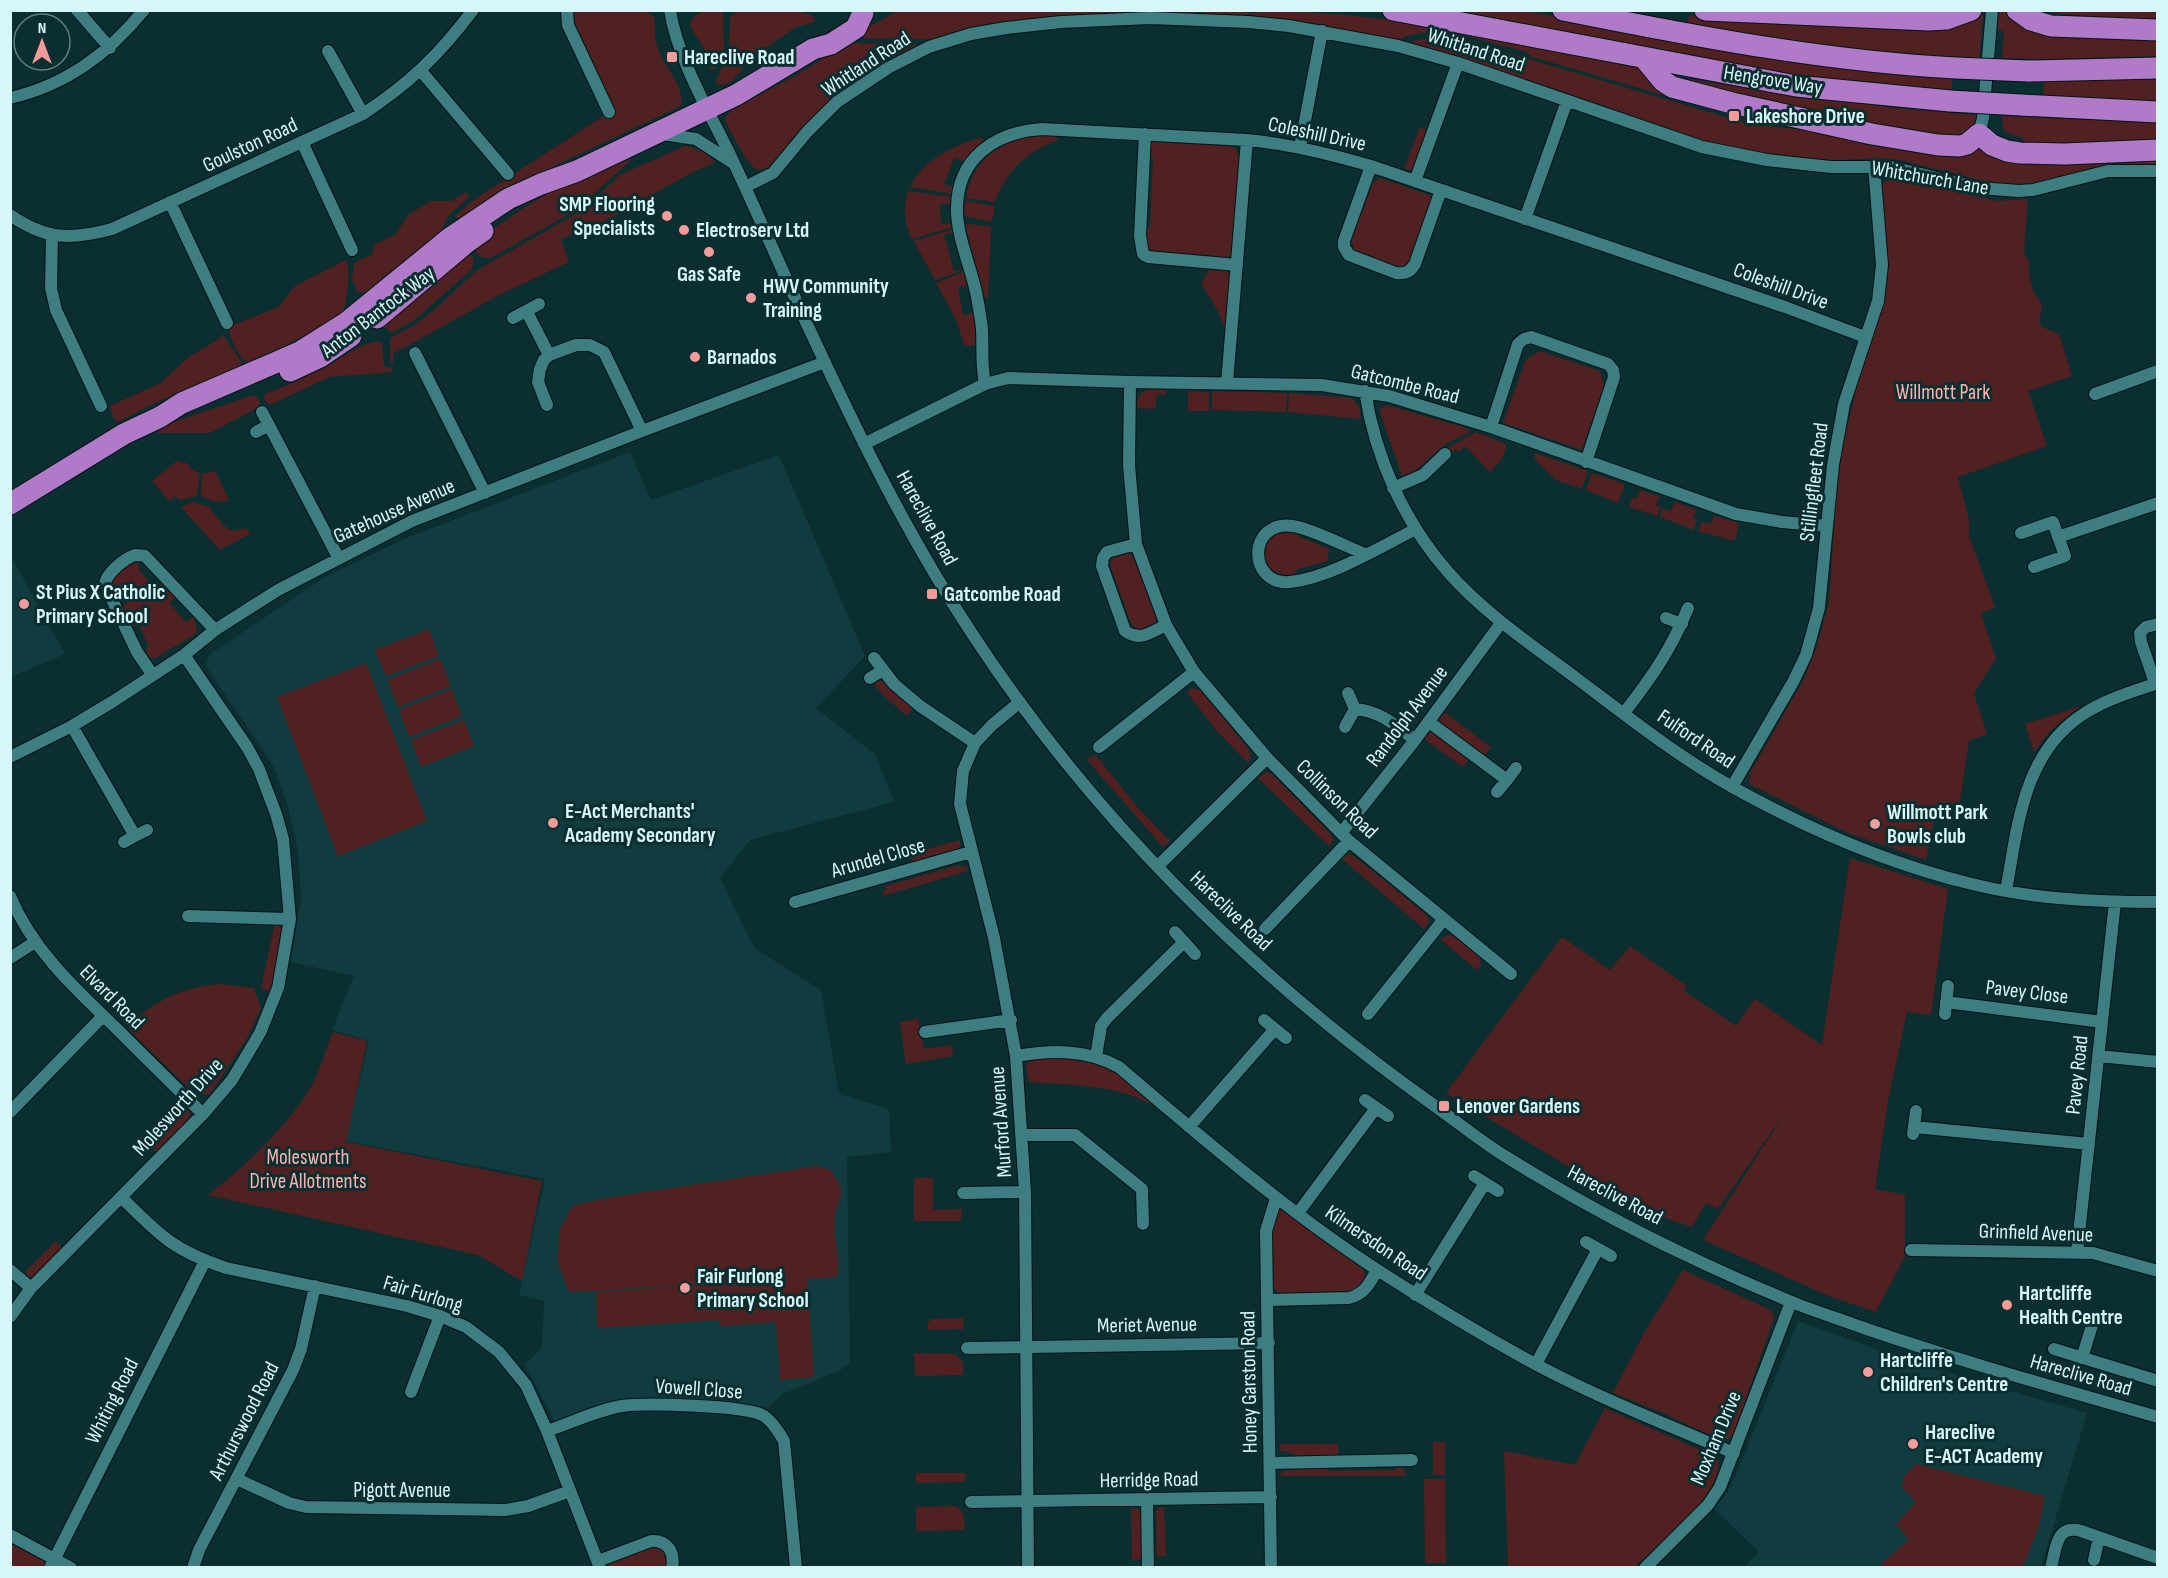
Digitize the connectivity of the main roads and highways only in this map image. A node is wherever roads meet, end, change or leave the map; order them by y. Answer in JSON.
{"nodes":[{"id":1,"x":1393,"y":10,"type":"edge"},
{"id":2,"x":1563,"y":10,"type":"edge"},
{"id":3,"x":1705,"y":10,"type":"edge"},
{"id":4,"x":1971,"y":10,"type":"edge"},
{"id":5,"x":2017,"y":10,"type":"edge"},
{"id":6,"x":866,"y":12,"type":"edge"},
{"id":7,"x":2157,"y":30,"type":"edge"},
{"id":8,"x":1644,"y":58,"type":"junction"},
{"id":9,"x":2157,"y":69,"type":"edge"},
{"id":10,"x":2157,"y":112,"type":"edge"},
{"id":11,"x":2157,"y":150,"type":"edge"},
{"id":12,"x":10,"y":504,"type":"edge"}],
"edges":[{"from":1,"to":8,"type":"highway","name":"Hengrove Way"},
{"from":2,"to":9,"type":"highway","name":"Hengrove Way","bridge":true},
{"from":3,"to":4,"type":"highway"},
{"from":5,"to":7,"type":"highway"},
{"from":6,"to":12,"type":"highway","name":"Anton Bantock Way"},
{"from":8,"to":10,"type":"highway","name":"Hengrove Way","bridge":true},
{"from":8,"to":11,"type":"highway"}]}
